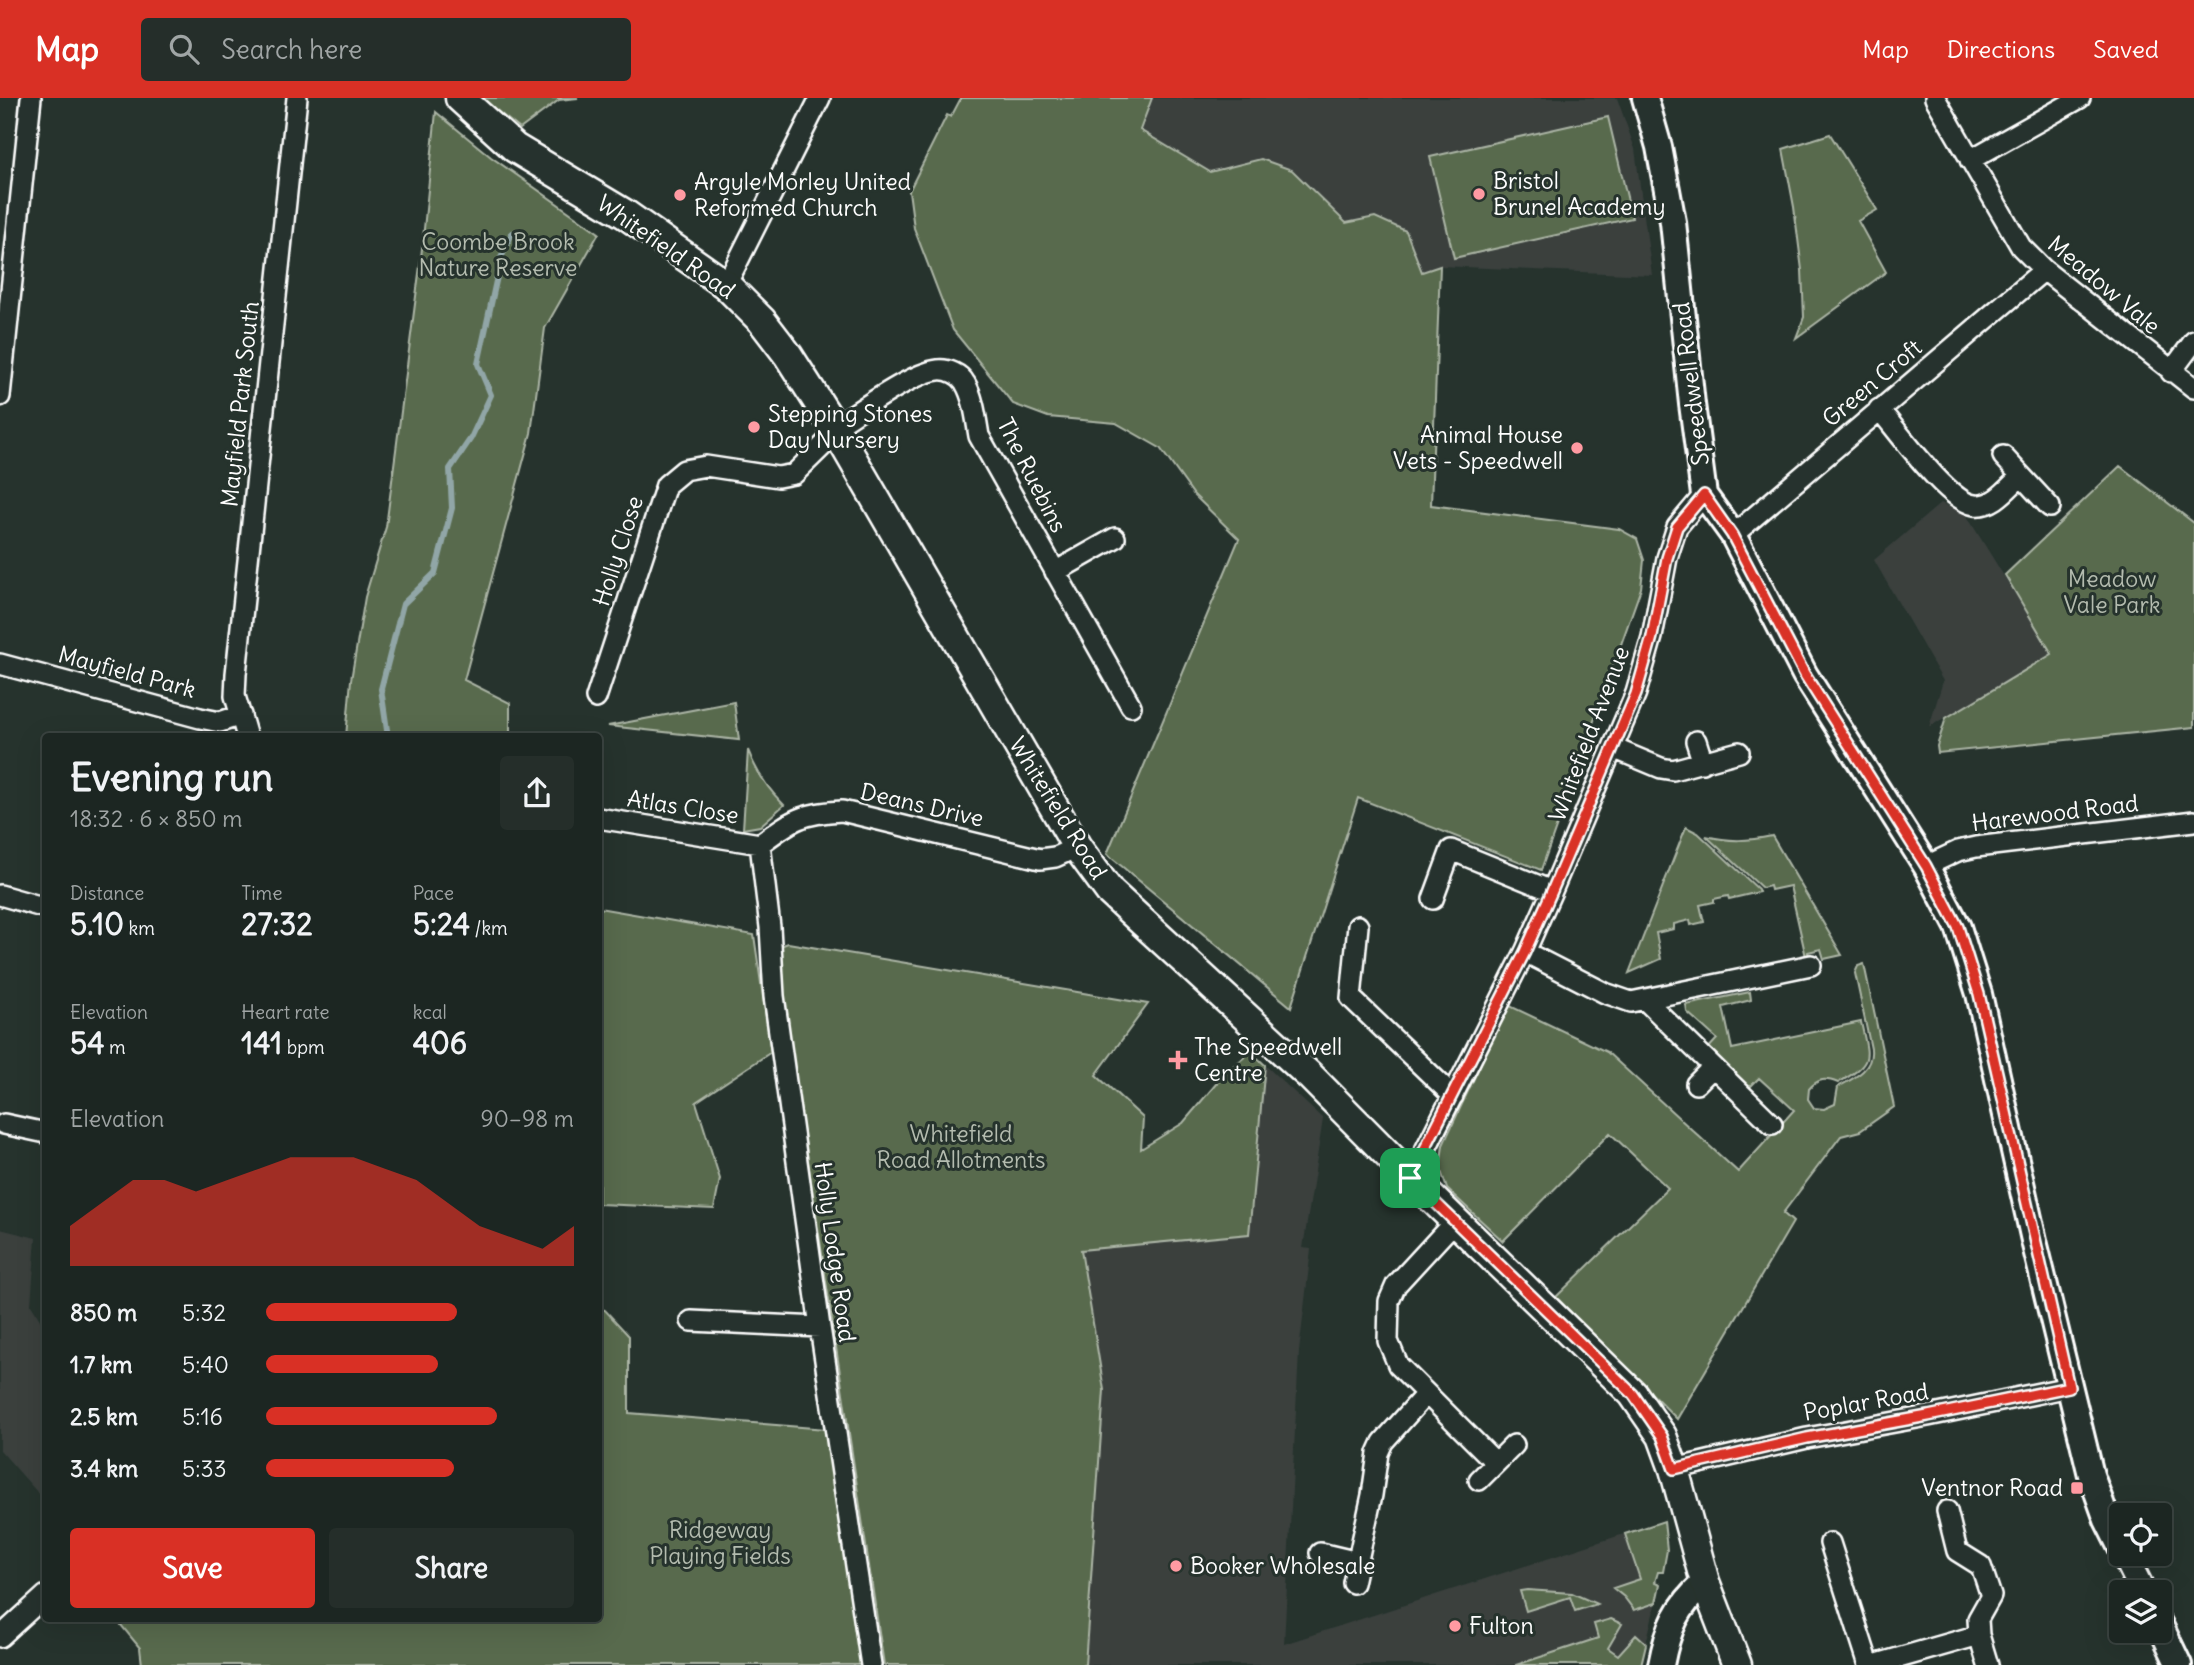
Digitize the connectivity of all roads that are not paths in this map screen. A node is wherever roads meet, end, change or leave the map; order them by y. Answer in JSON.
{"nodes":[{"id":1,"x":31,"y":98,"type":"edge"},
{"id":2,"x":297,"y":98,"type":"edge"},
{"id":3,"x":460,"y":98,"type":"edge"},
{"id":4,"x":820,"y":98,"type":"edge"},
{"id":5,"x":1645,"y":98,"type":"edge"},
{"id":6,"x":1935,"y":98,"type":"edge"},
{"id":7,"x":2080,"y":98,"type":"edge"},
{"id":8,"x":1970,"y":159,"type":"junction"},
{"id":9,"x":2044,"y":270,"type":"junction"},
{"id":10,"x":726,"y":285,"type":"junction"},
{"id":11,"x":2194,"y":341,"type":"edge"},
{"id":12,"x":2171,"y":372,"type":"junction"},
{"id":13,"x":2194,"y":388,"type":"edge"},
{"id":14,"x":0,"y":396,"type":"edge"},
{"id":15,"x":1879,"y":409,"type":"junction"},
{"id":16,"x":835,"y":430,"type":"junction"},
{"id":17,"x":2003,"y":456,"type":"dead end"},
{"id":18,"x":2020,"y":477,"type":"junction"},
{"id":19,"x":1704,"y":495,"type":"junction"},
{"id":20,"x":2050,"y":507,"type":"dead end"},
{"id":21,"x":1732,"y":535,"type":"junction"},
{"id":22,"x":1115,"y":538,"type":"dead end"},
{"id":23,"x":1055,"y":572,"type":"junction"},
{"id":24,"x":0,"y":664,"type":"edge"},
{"id":25,"x":596,"y":698,"type":"dead end"},
{"id":26,"x":1131,"y":706,"type":"dead end"},
{"id":27,"x":241,"y":715,"type":"junction"},
{"id":28,"x":246,"y":733,"type":"edge"},
{"id":29,"x":1696,"y":741,"type":"dead end"},
{"id":30,"x":1613,"y":748,"type":"junction"},
{"id":31,"x":1739,"y":752,"type":"dead end"},
{"id":32,"x":1703,"y":763,"type":"junction"},
{"id":33,"x":602,"y":819,"type":"edge"},
{"id":34,"x":2194,"y":821,"type":"edge"},
{"id":35,"x":760,"y":845,"type":"junction"},
{"id":36,"x":1077,"y":846,"type":"junction"},
{"id":37,"x":1926,"y":866,"type":"junction"},
{"id":38,"x":1552,"y":891,"type":"junction"},
{"id":39,"x":0,"y":895,"type":"edge"},
{"id":40,"x":1433,"y":899,"type":"dead end"},
{"id":41,"x":42,"y":907,"type":"edge"},
{"id":42,"x":1358,"y":926,"type":"dead end"},
{"id":43,"x":1525,"y":952,"type":"junction"},
{"id":44,"x":1811,"y":965,"type":"dead end"},
{"id":45,"x":1645,"y":1000,"type":"junction"},
{"id":46,"x":1713,"y":1067,"type":"junction"},
{"id":47,"x":1696,"y":1084,"type":"dead end"},
{"id":48,"x":1453,"y":1096,"type":"junction"},
{"id":49,"x":4,"y":1124,"type":"dead end"},
{"id":50,"x":1772,"y":1124,"type":"dead end"},
{"id":51,"x":42,"y":1132,"type":"edge"},
{"id":52,"x":1410,"y":1178,"type":"junction"},
{"id":53,"x":1455,"y":1221,"type":"junction"},
{"id":54,"x":691,"y":1321,"type":"dead end"},
{"id":55,"x":820,"y":1326,"type":"junction"},
{"id":56,"x":2069,"y":1387,"type":"junction"},
{"id":57,"x":1426,"y":1394,"type":"junction"},
{"id":58,"x":1514,"y":1446,"type":"dead end"},
{"id":59,"x":1496,"y":1464,"type":"junction"},
{"id":60,"x":1674,"y":1469,"type":"junction"},
{"id":61,"x":1479,"y":1480,"type":"dead end"},
{"id":62,"x":1947,"y":1511,"type":"dead end"},
{"id":63,"x":2109,"y":1524,"type":"edge"},
{"id":64,"x":1830,"y":1543,"type":"dead end"},
{"id":65,"x":1320,"y":1553,"type":"dead end"},
{"id":66,"x":1358,"y":1562,"type":"junction"},
{"id":67,"x":1705,"y":1582,"type":"junction"},
{"id":68,"x":1353,"y":1583,"type":"dead end"},
{"id":69,"x":42,"y":1599,"type":"edge"},
{"id":70,"x":1979,"y":1635,"type":"junction"},
{"id":71,"x":0,"y":1637,"type":"edge"},
{"id":72,"x":2169,"y":1643,"type":"edge"},
{"id":73,"x":871,"y":1665,"type":"edge"},
{"id":74,"x":1661,"y":1665,"type":"edge"},
{"id":75,"x":1737,"y":1665,"type":"edge"},
{"id":76,"x":1872,"y":1665,"type":"edge"},
{"id":77,"x":1988,"y":1665,"type":"edge"},
{"id":78,"x":2179,"y":1665,"type":"edge"}],
"edges":[{"from":1,"to":14,"type":"street"},
{"from":2,"to":27,"type":"street","name":"Mayfield Park South"},
{"from":3,"to":10,"type":"main road","name":"Whitefield Road"},
{"from":4,"to":10,"type":"street"},
{"from":5,"to":19,"type":"street","name":"Speedwell Road"},
{"from":6,"to":8,"type":"street","name":"Meadow Vale"},
{"from":7,"to":8,"type":"street"},
{"from":8,"to":9,"type":"street","name":"Meadow Vale"},
{"from":9,"to":12,"type":"street","name":"Meadow Vale"},
{"from":9,"to":15,"type":"street","name":"Green Croft"},
{"from":10,"to":16,"type":"main road","name":"Whitefield Road"},
{"from":11,"to":12,"type":"street"},
{"from":12,"to":13,"type":"street","name":"Meadow Vale"},
{"from":15,"to":18,"type":"street"},
{"from":15,"to":21,"type":"street","name":"Green Croft"},
{"from":16,"to":23,"type":"street","name":"The Ruebins"},
{"from":16,"to":25,"type":"street","name":"Holly Close"},
{"from":16,"to":36,"type":"main road","name":"Whitefield Road"},
{"from":17,"to":18,"type":"street"},
{"from":18,"to":20,"type":"street"},
{"from":19,"to":21,"type":"street","name":"Speedwell Road"},
{"from":19,"to":30,"type":"street","name":"Whitefield Avenue"},
{"from":21,"to":37,"type":"street","name":"Speedwell Road"},
{"from":22,"to":23,"type":"street","name":"The Ruebins"},
{"from":23,"to":26,"type":"street","name":"The Ruebins"},
{"from":24,"to":27,"type":"street","name":"Mayfield Park"},
{"from":27,"to":28,"type":"street","name":"Mayfield Park South"},
{"from":29,"to":32,"type":"street"},
{"from":30,"to":32,"type":"street"},
{"from":30,"to":38,"type":"street","name":"Whitefield Avenue"},
{"from":31,"to":32,"type":"street"},
{"from":33,"to":35,"type":"street","name":"Atlas Close"},
{"from":34,"to":37,"type":"street","name":"Harewood Road"},
{"from":35,"to":36,"type":"street","name":"Deans Drive"},
{"from":35,"to":55,"type":"street","name":"Holly Lodge Road"},
{"from":36,"to":52,"type":"main road","name":"Whitefield Road"},
{"from":37,"to":56,"type":"street","name":"Speedwell Road"},
{"from":38,"to":40,"type":"street"},
{"from":38,"to":43,"type":"street","name":"Whitefield Avenue"},
{"from":39,"to":41,"type":"street"},
{"from":42,"to":48,"type":"street"},
{"from":43,"to":45,"type":"street"},
{"from":43,"to":48,"type":"street","name":"Whitefield Avenue"},
{"from":44,"to":45,"type":"street"},
{"from":45,"to":46,"type":"street"},
{"from":46,"to":47,"type":"street"},
{"from":46,"to":50,"type":"street"},
{"from":48,"to":52,"type":"street","name":"Whitefield Avenue"},
{"from":49,"to":51,"type":"street"},
{"from":52,"to":53,"type":"main road","name":"Whitefield Road"},
{"from":53,"to":57,"type":"street"},
{"from":53,"to":60,"type":"main road","name":"Whitefield Road"},
{"from":54,"to":55,"type":"street"},
{"from":55,"to":73,"type":"street","name":"Holly Lodge Road"},
{"from":56,"to":60,"type":"street","name":"Poplar Road"},
{"from":56,"to":63,"type":"street","name":"Speedwell Road"},
{"from":57,"to":59,"type":"street"},
{"from":57,"to":66,"type":"street"},
{"from":58,"to":59,"type":"street"},
{"from":59,"to":61,"type":"street"},
{"from":60,"to":67,"type":"main road","name":"Whitefield Road"},
{"from":62,"to":70,"type":"street"},
{"from":64,"to":76,"type":"street"},
{"from":65,"to":66,"type":"street"},
{"from":66,"to":68,"type":"street"},
{"from":67,"to":74,"type":"street"},
{"from":67,"to":75,"type":"main road","name":"Whitefield Road"},
{"from":69,"to":71,"type":"street"},
{"from":70,"to":76,"type":"street"},
{"from":70,"to":77,"type":"street"},
{"from":72,"to":78,"type":"street"}]}
